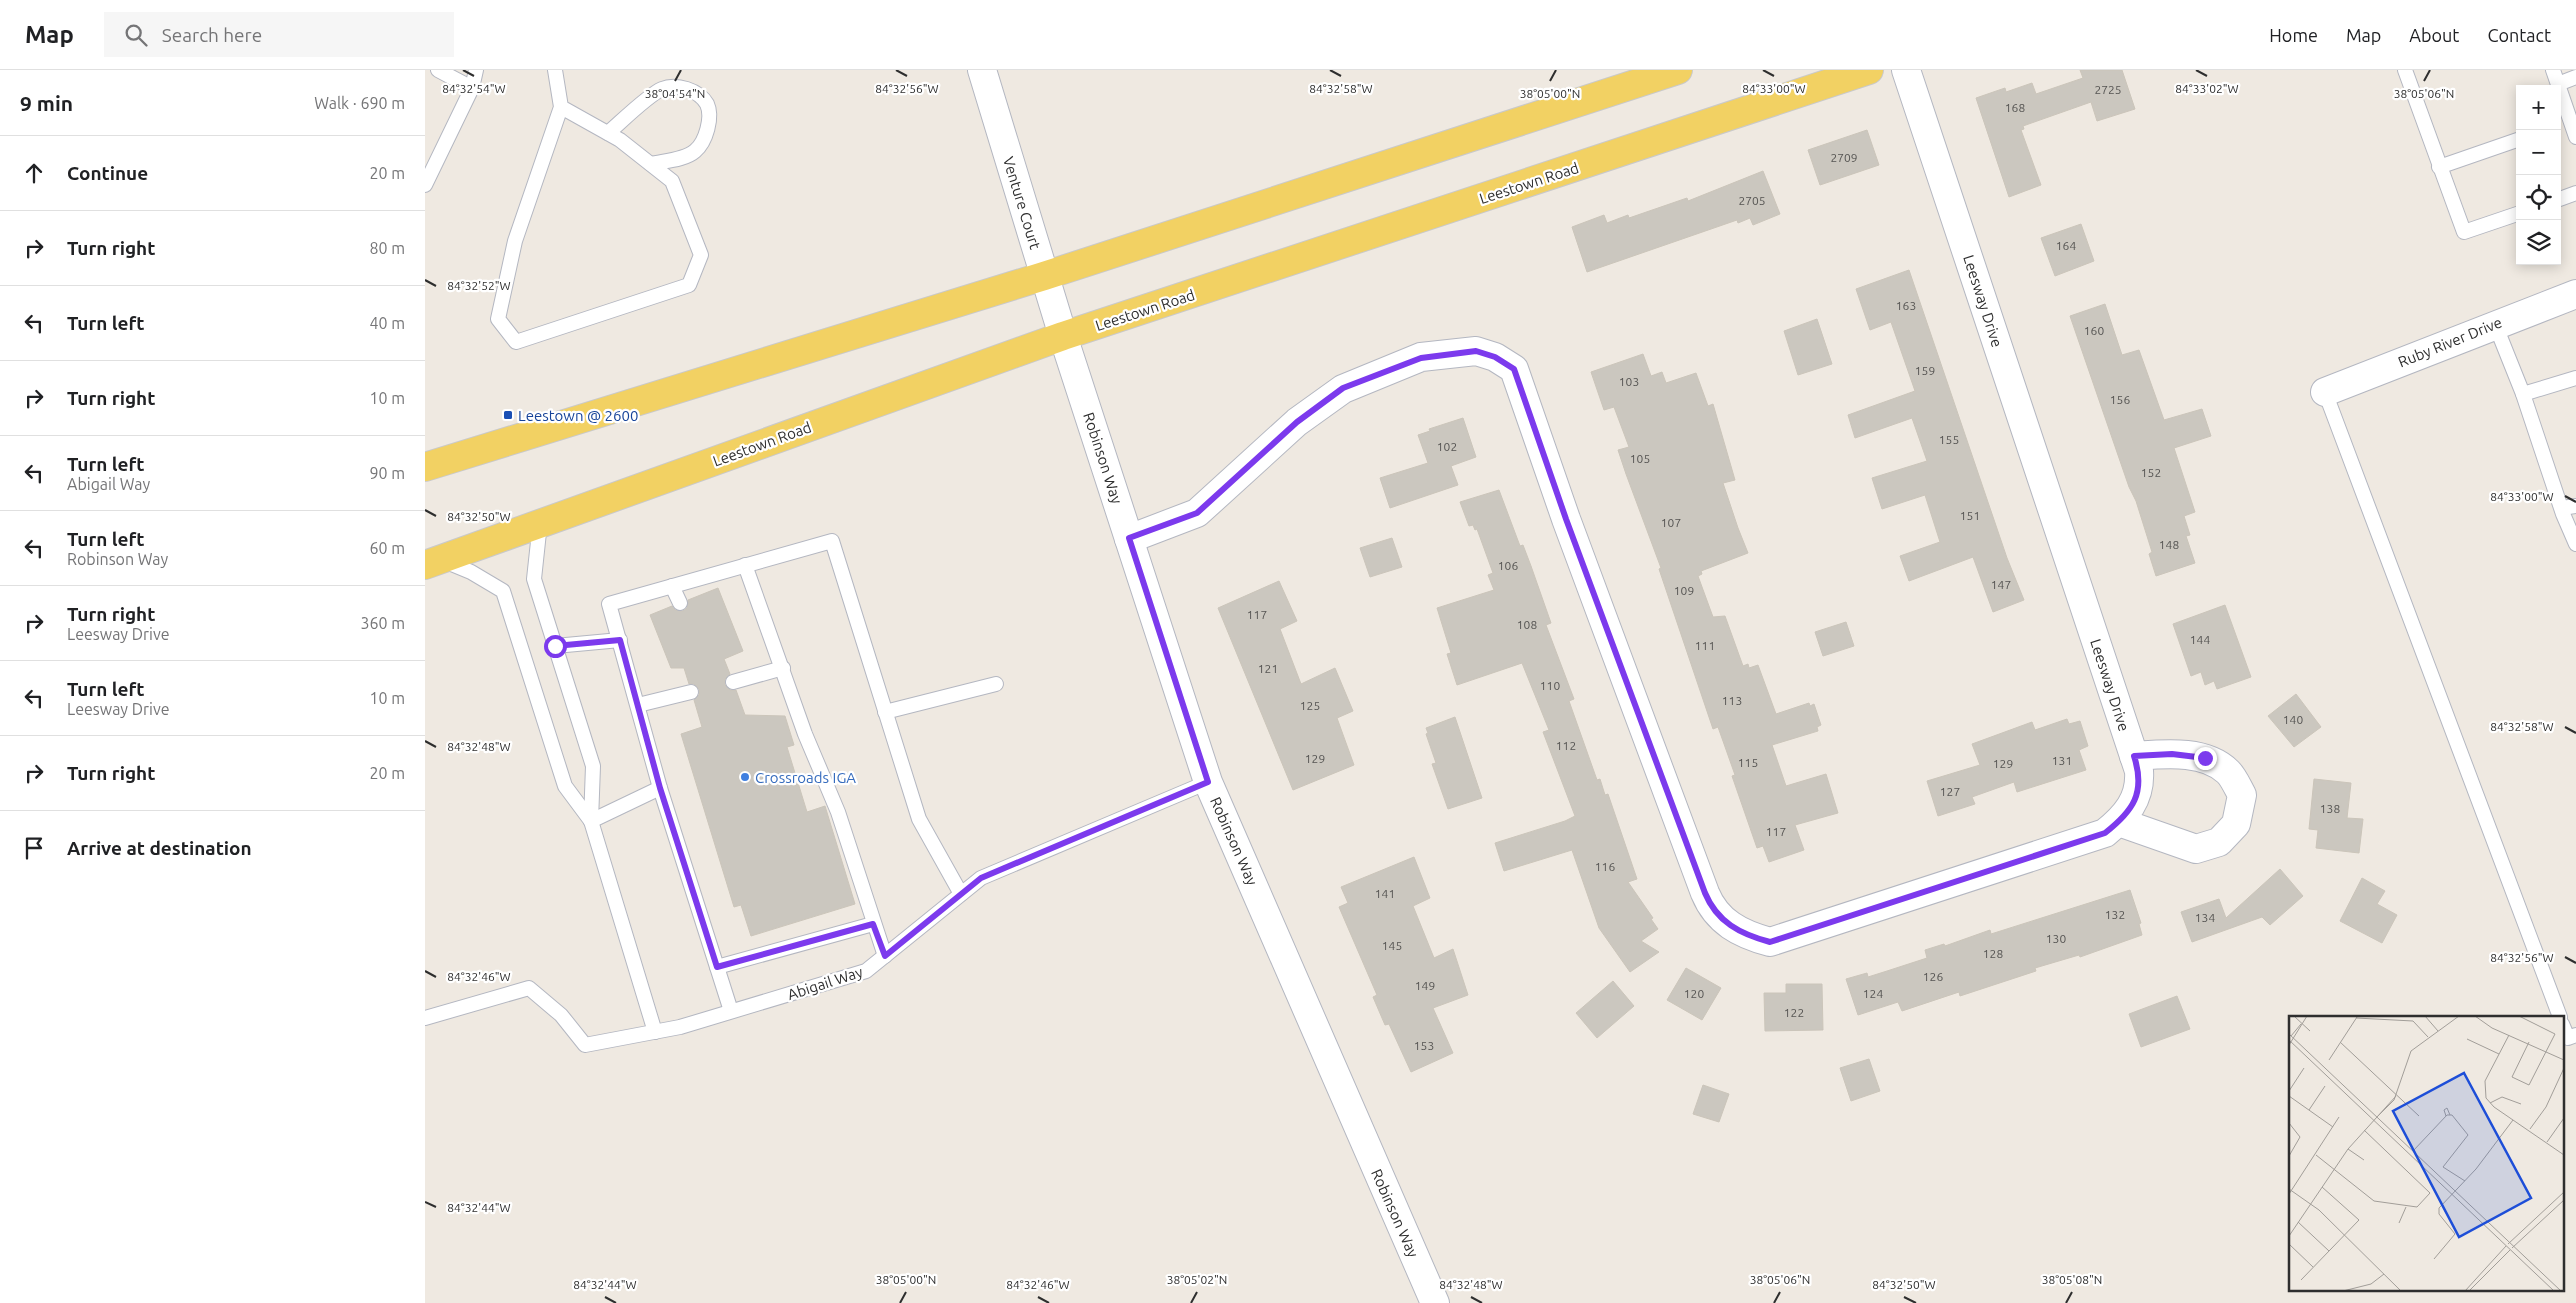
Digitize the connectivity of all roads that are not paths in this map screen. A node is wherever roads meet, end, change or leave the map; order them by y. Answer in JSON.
{"nodes":[{"id":1,"x":438,"y":70,"type":"edge"},
{"id":2,"x":476,"y":70,"type":"edge"},
{"id":3,"x":555,"y":70,"type":"edge"},
{"id":4,"x":982,"y":70,"type":"edge"},
{"id":5,"x":1678,"y":70,"type":"edge"},
{"id":6,"x":1869,"y":70,"type":"edge"},
{"id":7,"x":1907,"y":70,"type":"edge"},
{"id":8,"x":2405,"y":70,"type":"edge"},
{"id":9,"x":2553,"y":70,"type":"edge"},
{"id":10,"x":2576,"y":77,"type":"edge"},
{"id":11,"x":2558,"y":84,"type":"junction"},
{"id":12,"x":472,"y":88,"type":"junction"},
{"id":13,"x":561,"y":108,"type":"junction"},
{"id":14,"x":2568,"y":121,"type":"edge"},
{"id":15,"x":608,"y":133,"type":"junction"},
{"id":16,"x":2576,"y":137,"type":"edge"},
{"id":17,"x":2516,"y":139,"type":"edge"},
{"id":18,"x":651,"y":164,"type":"junction"},
{"id":19,"x":2439,"y":167,"type":"junction"},
{"id":20,"x":425,"y":185,"type":"edge"},
{"id":21,"x":2576,"y":193,"type":"edge"},
{"id":22,"x":2561,"y":199,"type":"edge"},
{"id":23,"x":2516,"y":214,"type":"edge"},
{"id":24,"x":1045,"y":276,"type":"junction"},
{"id":25,"x":2576,"y":294,"type":"edge"},
{"id":26,"x":2495,"y":324,"type":"junction"},
{"id":27,"x":1063,"y":336,"type":"junction"},
{"id":28,"x":2576,"y":378,"type":"edge"},
{"id":29,"x":2325,"y":392,"type":"joint"},
{"id":30,"x":2523,"y":394,"type":"junction"},
{"id":31,"x":425,"y":467,"type":"edge"},
{"id":32,"x":2576,"y":506,"type":"edge"},
{"id":33,"x":2561,"y":508,"type":"junction"},
{"id":34,"x":540,"y":523,"type":"junction"},
{"id":35,"x":1129,"y":538,"type":"junction"},
{"id":36,"x":2576,"y":544,"type":"edge"},
{"id":37,"x":433,"y":562,"type":"edge"},
{"id":38,"x":745,"y":565,"type":"junction"},
{"id":39,"x":672,"y":586,"type":"junction"},
{"id":40,"x":679,"y":603,"type":"dead end"},
{"id":41,"x":620,"y":640,"type":"junction"},
{"id":42,"x":555,"y":646,"type":"junction"},
{"id":43,"x":783,"y":668,"type":"junction"},
{"id":44,"x":733,"y":682,"type":"dead end"},
{"id":45,"x":995,"y":684,"type":"dead end"},
{"id":46,"x":691,"y":692,"type":"dead end"},
{"id":47,"x":638,"y":705,"type":"junction"},
{"id":48,"x":885,"y":712,"type":"junction"},
{"id":49,"x":2134,"y":756,"type":"junction"},
{"id":50,"x":1208,"y":782,"type":"junction"},
{"id":51,"x":660,"y":788,"type":"junction"},
{"id":52,"x":591,"y":821,"type":"junction"},
{"id":53,"x":2119,"y":822,"type":"junction"},
{"id":54,"x":961,"y":894,"type":"junction"},
{"id":55,"x":873,"y":924,"type":"junction"},
{"id":56,"x":885,"y":956,"type":"junction"},
{"id":57,"x":717,"y":967,"type":"junction"},
{"id":58,"x":731,"y":1011,"type":"junction"},
{"id":59,"x":2560,"y":1016,"type":"edge"},
{"id":60,"x":425,"y":1018,"type":"edge"},
{"id":61,"x":2563,"y":1027,"type":"edge"},
{"id":62,"x":655,"y":1032,"type":"junction"},
{"id":63,"x":2576,"y":1035,"type":"edge"},
{"id":64,"x":1435,"y":1303,"type":"edge"}],
"edges":[{"from":1,"to":12,"type":"lane"},
{"from":2,"to":12,"type":"lane"},
{"from":3,"to":13,"type":"lane"},
{"from":4,"to":24,"type":"street","name":"Venture Court"},
{"from":5,"to":24,"type":"main road"},
{"from":6,"to":27,"type":"main road","name":"Leestown Road"},
{"from":7,"to":49,"type":"street","name":"Leesway Drive"},
{"from":8,"to":19,"type":"lane"},
{"from":9,"to":11,"type":"lane"},
{"from":10,"to":11,"type":"lane"},
{"from":11,"to":14,"type":"lane"},
{"from":12,"to":20,"type":"lane"},
{"from":13,"to":15,"type":"lane"},
{"from":13,"to":18,"type":"lane"},
{"from":14,"to":16,"type":"lane"},
{"from":15,"to":18,"type":"lane"},
{"from":15,"to":18,"type":"lane"},
{"from":17,"to":19,"type":"lane"},
{"from":19,"to":23,"type":"lane"},
{"from":21,"to":22,"type":"lane"},
{"from":24,"to":27,"type":"street","name":"Venture Court"},
{"from":24,"to":31,"type":"main road"},
{"from":25,"to":26,"type":"street","name":"Ruby River Drive"},
{"from":26,"to":29,"type":"street","name":"Ruby River Drive"},
{"from":26,"to":30,"type":"lane"},
{"from":27,"to":34,"type":"main road","name":"Leestown Road"},
{"from":27,"to":35,"type":"street","name":"Robinson Way"},
{"from":28,"to":30,"type":"lane"},
{"from":29,"to":59,"type":"lane"},
{"from":30,"to":33,"type":"lane"},
{"from":32,"to":33,"type":"lane"},
{"from":33,"to":36,"type":"lane"},
{"from":34,"to":37,"type":"main road","name":"Leestown Road"},
{"from":34,"to":42,"type":"lane"},
{"from":35,"to":50,"type":"street","name":"Robinson Way"},
{"from":35,"to":53,"type":"street","name":"Leesway Drive"},
{"from":37,"to":52,"type":"lane"},
{"from":38,"to":39,"type":"lane"},
{"from":38,"to":43,"type":"lane"},
{"from":38,"to":48,"type":"lane"},
{"from":39,"to":40,"type":"lane"},
{"from":39,"to":41,"type":"lane"},
{"from":41,"to":42,"type":"lane"},
{"from":41,"to":47,"type":"lane"},
{"from":42,"to":52,"type":"lane"},
{"from":43,"to":44,"type":"lane"},
{"from":43,"to":55,"type":"lane"},
{"from":45,"to":48,"type":"lane"},
{"from":46,"to":47,"type":"lane"},
{"from":47,"to":51,"type":"lane"},
{"from":48,"to":54,"type":"lane"},
{"from":49,"to":53,"type":"street","name":"Leesway Drive"},
{"from":49,"to":53,"type":"street"},
{"from":50,"to":54,"type":"lane","name":"Abigail Way"},
{"from":50,"to":64,"type":"street","name":"Robinson Way"},
{"from":51,"to":52,"type":"lane"},
{"from":51,"to":57,"type":"lane"},
{"from":52,"to":62,"type":"lane"},
{"from":54,"to":56,"type":"lane","name":"Abigail Way"},
{"from":55,"to":56,"type":"lane"},
{"from":55,"to":57,"type":"lane"},
{"from":56,"to":58,"type":"lane","name":"Abigail Way"},
{"from":57,"to":58,"type":"lane"},
{"from":58,"to":62,"type":"lane","name":"Abigail Way"},
{"from":60,"to":62,"type":"lane","name":"Abigail Way"},
{"from":61,"to":63,"type":"lane"}]}
